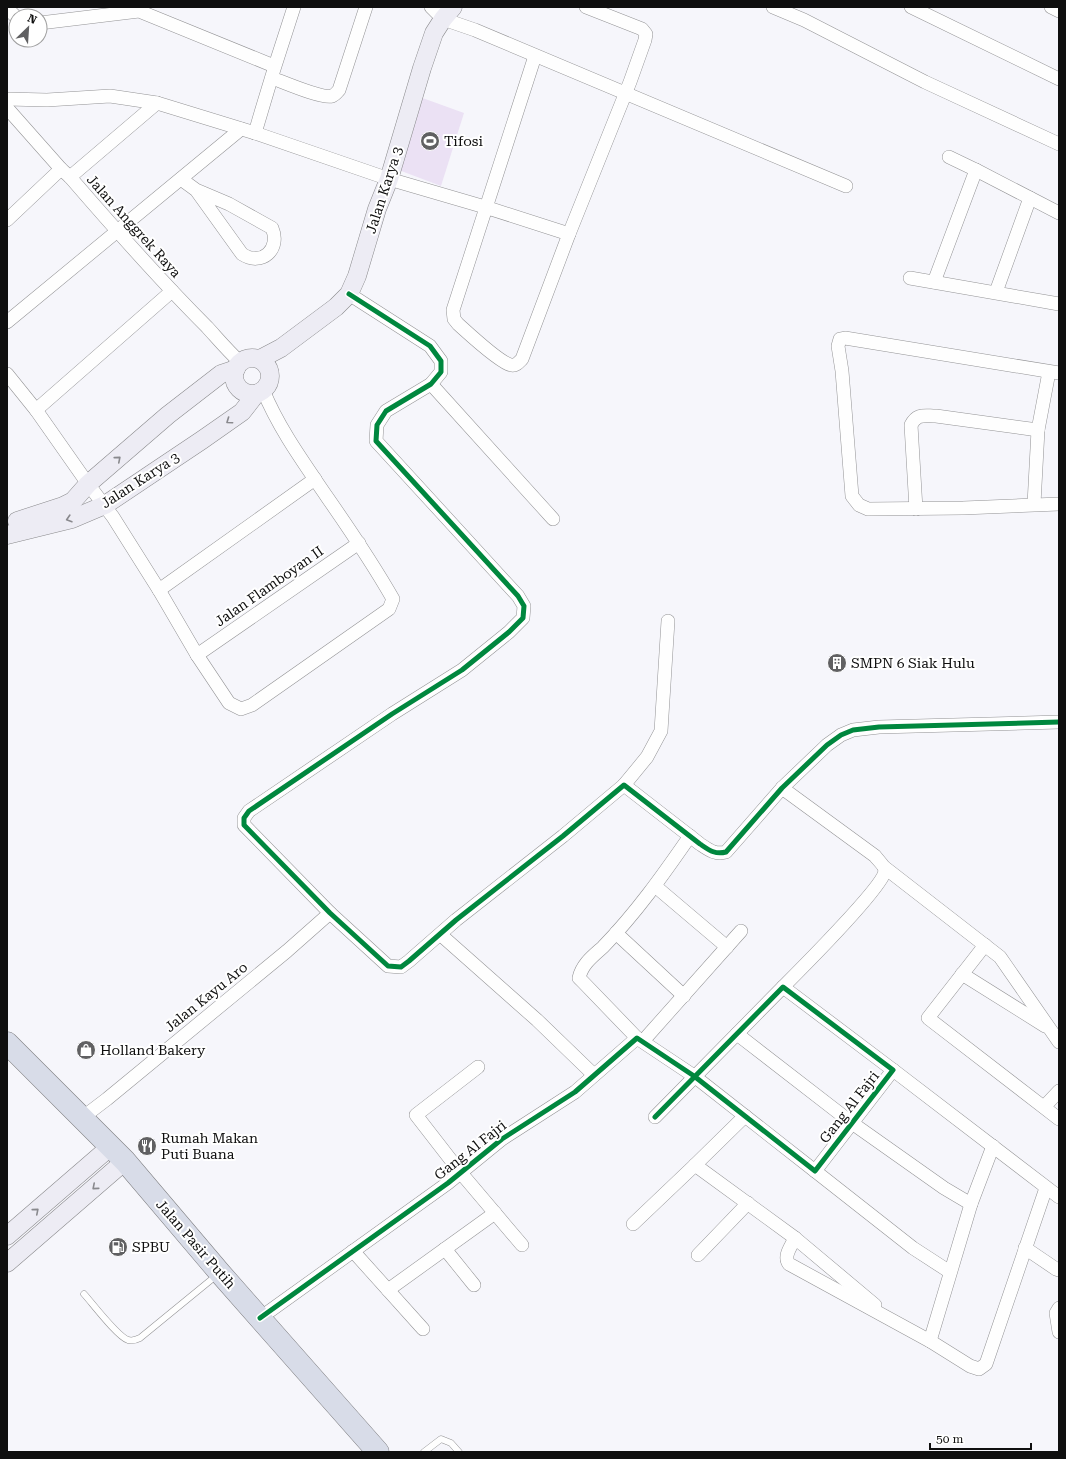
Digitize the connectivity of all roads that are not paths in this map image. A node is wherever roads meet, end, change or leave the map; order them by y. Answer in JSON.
{"nodes":[{"id":1,"x":294,"y":7,"type":"edge"},
{"id":2,"x":366,"y":7,"type":"edge"},
{"id":3,"x":586,"y":7,"type":"edge"},
{"id":4,"x":773,"y":7,"type":"edge"},
{"id":5,"x":911,"y":7,"type":"edge"},
{"id":6,"x":1051,"y":7,"type":"edge"},
{"id":7,"x":140,"y":9,"type":"edge"},
{"id":8,"x":442,"y":11,"type":"edge"},
{"id":9,"x":795,"y":11,"type":"edge"},
{"id":10,"x":1059,"y":11,"type":"edge"},
{"id":11,"x":88,"y":12,"type":"edge"},
{"id":12,"x":48,"y":21,"type":"edge"},
{"id":13,"x":535,"y":56,"type":"junction"},
{"id":14,"x":273,"y":72,"type":"junction"},
{"id":15,"x":1059,"y":79,"type":"edge"},
{"id":16,"x":625,"y":94,"type":"junction"},
{"id":17,"x":7,"y":99,"type":"edge"},
{"id":18,"x":157,"y":103,"type":"junction"},
{"id":19,"x":7,"y":108,"type":"edge"},
{"id":20,"x":241,"y":129,"type":"junction"},
{"id":21,"x":255,"y":133,"type":"junction"},
{"id":22,"x":1059,"y":144,"type":"edge"},
{"id":23,"x":949,"y":157,"type":"dead end"},
{"id":24,"x":976,"y":170,"type":"junction"},
{"id":25,"x":65,"y":173,"type":"junction"},
{"id":26,"x":389,"y":179,"type":"junction"},
{"id":27,"x":181,"y":180,"type":"junction"},
{"id":28,"x":846,"y":186,"type":"dead end"},
{"id":29,"x":196,"y":190,"type":"junction"},
{"id":30,"x":1030,"y":198,"type":"junction"},
{"id":31,"x":485,"y":207,"type":"junction"},
{"id":32,"x":1059,"y":213,"type":"edge"},
{"id":33,"x":7,"y":220,"type":"edge"},
{"id":34,"x":116,"y":231,"type":"junction"},
{"id":35,"x":569,"y":234,"type":"junction"},
{"id":36,"x":910,"y":278,"type":"dead end"},
{"id":37,"x":934,"y":282,"type":"junction"},
{"id":38,"x":172,"y":291,"type":"junction"},
{"id":39,"x":996,"y":292,"type":"junction"},
{"id":40,"x":349,"y":294,"type":"junction"},
{"id":41,"x":1058,"y":302,"type":"edge"},
{"id":42,"x":7,"y":322,"type":"edge"},
{"id":43,"x":281,"y":348,"type":"junction"},
{"id":44,"x":260,"y":359,"type":"junction"},
{"id":45,"x":238,"y":366,"type":"junction"},
{"id":46,"x":1054,"y":373,"type":"edge"},
{"id":47,"x":7,"y":374,"type":"edge"},
{"id":48,"x":270,"y":374,"type":"junction"},
{"id":49,"x":431,"y":384,"type":"junction"},
{"id":50,"x":260,"y":392,"type":"junction"},
{"id":51,"x":36,"y":410,"type":"junction"},
{"id":52,"x":1038,"y":430,"type":"junction"},
{"id":53,"x":314,"y":479,"type":"junction"},
{"id":54,"x":88,"y":484,"type":"junction"},
{"id":55,"x":1034,"y":504,"type":"junction"},
{"id":56,"x":1059,"y":504,"type":"edge"},
{"id":57,"x":105,"y":505,"type":"junction"},
{"id":58,"x":916,"y":509,"type":"junction"},
{"id":59,"x":553,"y":519,"type":"dead end"},
{"id":60,"x":19,"y":524,"type":"edge"},
{"id":61,"x":7,"y":535,"type":"edge"},
{"id":62,"x":359,"y":543,"type":"junction"},
{"id":63,"x":159,"y":590,"type":"junction"},
{"id":64,"x":668,"y":621,"type":"dead end"},
{"id":65,"x":197,"y":655,"type":"junction"},
{"id":66,"x":1059,"y":722,"type":"edge"},
{"id":67,"x":624,"y":785,"type":"junction"},
{"id":68,"x":782,"y":788,"type":"junction"},
{"id":69,"x":690,"y":836,"type":"junction"},
{"id":70,"x":884,"y":867,"type":"junction"},
{"id":71,"x":655,"y":886,"type":"junction"},
{"id":72,"x":330,"y":912,"type":"junction"},
{"id":73,"x":741,"y":931,"type":"dead end"},
{"id":74,"x":616,"y":933,"type":"junction"},
{"id":75,"x":440,"y":935,"type":"junction"},
{"id":76,"x":984,"y":945,"type":"junction"},
{"id":77,"x":727,"y":948,"type":"junction"},
{"id":78,"x":962,"y":974,"type":"junction"},
{"id":79,"x":783,"y":987,"type":"junction"},
{"id":80,"x":684,"y":996,"type":"junction"},
{"id":81,"x":1050,"y":1030,"type":"junction"},
{"id":82,"x":737,"y":1034,"type":"junction"},
{"id":83,"x":640,"y":1040,"type":"junction"},
{"id":84,"x":1059,"y":1042,"type":"edge"},
{"id":85,"x":7,"y":1043,"type":"edge"},
{"id":86,"x":478,"y":1067,"type":"dead end"},
{"id":87,"x":893,"y":1070,"type":"junction"},
{"id":88,"x":594,"y":1075,"type":"junction"},
{"id":89,"x":694,"y":1076,"type":"junction"},
{"id":90,"x":1059,"y":1091,"type":"edge"},
{"id":91,"x":1044,"y":1107,"type":"junction"},
{"id":92,"x":744,"y":1116,"type":"junction"},
{"id":93,"x":655,"y":1117,"type":"dead end"},
{"id":94,"x":82,"y":1118,"type":"junction"},
{"id":95,"x":1059,"y":1119,"type":"edge"},
{"id":96,"x":852,"y":1122,"type":"junction"},
{"id":97,"x":993,"y":1146,"type":"junction"},
{"id":98,"x":117,"y":1154,"type":"junction"},
{"id":99,"x":695,"y":1164,"type":"junction"},
{"id":100,"x":815,"y":1171,"type":"junction"},
{"id":101,"x":461,"y":1173,"type":"junction"},
{"id":102,"x":1046,"y":1188,"type":"junction"},
{"id":103,"x":1059,"y":1198,"type":"edge"},
{"id":104,"x":748,"y":1203,"type":"junction"},
{"id":105,"x":971,"y":1204,"type":"junction"},
{"id":106,"x":495,"y":1213,"type":"junction"},
{"id":107,"x":633,"y":1224,"type":"dead end"},
{"id":108,"x":7,"y":1236,"type":"edge"},
{"id":109,"x":795,"y":1238,"type":"junction"},
{"id":110,"x":522,"y":1245,"type":"dead end"},
{"id":111,"x":1026,"y":1248,"type":"junction"},
{"id":112,"x":445,"y":1249,"type":"junction"},
{"id":113,"x":353,"y":1251,"type":"junction"},
{"id":114,"x":698,"y":1255,"type":"dead end"},
{"id":115,"x":7,"y":1263,"type":"edge"},
{"id":116,"x":1059,"y":1270,"type":"edge"},
{"id":117,"x":950,"y":1272,"type":"junction"},
{"id":118,"x":220,"y":1273,"type":"junction"},
{"id":119,"x":474,"y":1285,"type":"dead end"},
{"id":120,"x":388,"y":1290,"type":"junction"},
{"id":121,"x":84,"y":1294,"type":"dead end"},
{"id":122,"x":1059,"y":1308,"type":"edge"},
{"id":123,"x":260,"y":1318,"type":"junction"},
{"id":124,"x":898,"y":1324,"type":"junction"},
{"id":125,"x":423,"y":1329,"type":"dead end"},
{"id":126,"x":1059,"y":1332,"type":"edge"},
{"id":127,"x":930,"y":1341,"type":"junction"},
{"id":128,"x":378,"y":1452,"type":"edge"},
{"id":129,"x":424,"y":1452,"type":"edge"},
{"id":130,"x":458,"y":1452,"type":"edge"}],
"edges":[{"from":1,"to":14,"type":"street"},
{"from":2,"to":14,"type":"street"},
{"from":3,"to":16,"type":"street"},
{"from":4,"to":9,"type":"street"},
{"from":5,"to":15,"type":"street"},
{"from":6,"to":10,"type":"street"},
{"from":7,"to":11,"type":"street"},
{"from":7,"to":14,"type":"street"},
{"from":8,"to":13,"type":"street"},
{"from":8,"to":26,"type":"street","name":"Jalan Karya 3"},
{"from":9,"to":22,"type":"street"},
{"from":11,"to":12,"type":"street"},
{"from":13,"to":16,"type":"street"},
{"from":13,"to":31,"type":"street"},
{"from":14,"to":21,"type":"street"},
{"from":16,"to":28,"type":"street"},
{"from":16,"to":35,"type":"street"},
{"from":17,"to":18,"type":"street"},
{"from":18,"to":20,"type":"street"},
{"from":18,"to":25,"type":"street"},
{"from":19,"to":25,"type":"street","name":"Jalan Anggrek Raya"},
{"from":20,"to":21,"type":"street"},
{"from":20,"to":27,"type":"street"},
{"from":21,"to":26,"type":"street"},
{"from":23,"to":24,"type":"street"},
{"from":24,"to":30,"type":"street"},
{"from":24,"to":37,"type":"street"},
{"from":25,"to":33,"type":"street"},
{"from":25,"to":34,"type":"street","name":"Jalan Anggrek Raya"},
{"from":26,"to":31,"type":"street"},
{"from":26,"to":40,"type":"street","name":"Jalan Karya 3"},
{"from":27,"to":29,"type":"street"},
{"from":27,"to":34,"type":"street"},
{"from":29,"to":29,"type":"street"},
{"from":30,"to":32,"type":"street"},
{"from":30,"to":39,"type":"street"},
{"from":31,"to":35,"type":"street"},
{"from":31,"to":35,"type":"street"},
{"from":34,"to":38,"type":"street","name":"Jalan Anggrek Raya"},
{"from":34,"to":42,"type":"street"},
{"from":36,"to":37,"type":"street"},
{"from":37,"to":39,"type":"street"},
{"from":38,"to":45,"type":"street","name":"Jalan Anggrek Raya"},
{"from":38,"to":51,"type":"street"},
{"from":39,"to":41,"type":"street"},
{"from":40,"to":43,"type":"street","name":"Jalan Karya 3"},
{"from":40,"to":49,"type":"street"},
{"from":43,"to":44,"type":"street","name":"Jalan Karya 3"},
{"from":43,"to":48,"type":"street","name":"Jalan Karya 3"},
{"from":44,"to":45,"type":"street","name":"Jalan Karya 3"},
{"from":44,"to":48,"type":"street"},
{"from":45,"to":50,"type":"street"},
{"from":54,"to":45,"type":"street","name":"Jalan Karya 3","one_way":true},
{"from":46,"to":52,"type":"street"},
{"from":46,"to":58,"type":"street"},
{"from":47,"to":51,"type":"street"},
{"from":48,"to":50,"type":"street","name":"Jalan Karya 3"},
{"from":49,"to":59,"type":"street"},
{"from":49,"to":72,"type":"street"},
{"from":50,"to":53,"type":"street"},
{"from":50,"to":57,"type":"street","name":"Jalan Karya 3","one_way":true},
{"from":51,"to":54,"type":"street"},
{"from":52,"to":55,"type":"street"},
{"from":52,"to":58,"type":"street"},
{"from":53,"to":62,"type":"street"},
{"from":53,"to":63,"type":"street"},
{"from":54,"to":57,"type":"street"},
{"from":54,"to":60,"type":"street","name":"Jalan Karya 3"},
{"from":55,"to":56,"type":"street"},
{"from":55,"to":58,"type":"street"},
{"from":57,"to":60,"type":"street","name":"Jalan Karya 3","one_way":true},
{"from":57,"to":63,"type":"street"},
{"from":60,"to":61,"type":"street","name":"Jalan Karya 3"},
{"from":62,"to":65,"type":"street","name":"Jalan Flamboyan II"},
{"from":62,"to":65,"type":"street"},
{"from":63,"to":65,"type":"street"},
{"from":64,"to":67,"type":"street"},
{"from":66,"to":68,"type":"street"},
{"from":67,"to":69,"type":"street"},
{"from":67,"to":75,"type":"street"},
{"from":68,"to":69,"type":"street"},
{"from":68,"to":70,"type":"street"},
{"from":69,"to":71,"type":"street"},
{"from":70,"to":76,"type":"street"},
{"from":70,"to":79,"type":"street"},
{"from":71,"to":74,"type":"street"},
{"from":71,"to":77,"type":"street"},
{"from":72,"to":75,"type":"street"},
{"from":72,"to":94,"type":"street","name":"Jalan Kayu Aro"},
{"from":73,"to":77,"type":"street","name":"Gang Al Fajri"},
{"from":74,"to":80,"type":"street"},
{"from":74,"to":83,"type":"street"},
{"from":75,"to":88,"type":"street"},
{"from":76,"to":78,"type":"street"},
{"from":76,"to":81,"type":"street"},
{"from":77,"to":80,"type":"street","name":"Gang Al Fajri"},
{"from":78,"to":81,"type":"street"},
{"from":78,"to":91,"type":"street"},
{"from":79,"to":82,"type":"street"},
{"from":79,"to":87,"type":"street","name":"Gang Al Fajri"},
{"from":80,"to":83,"type":"street","name":"Gang Al Fajri"},
{"from":81,"to":84,"type":"street"},
{"from":82,"to":89,"type":"street"},
{"from":82,"to":96,"type":"street"},
{"from":83,"to":88,"type":"street","name":"Gang Al Fajri"},
{"from":83,"to":89,"type":"street"},
{"from":85,"to":94,"type":"highway","name":"Jalan Pasir Putih"},
{"from":86,"to":101,"type":"street"},
{"from":87,"to":96,"type":"street","name":"Gang Al Fajri"},
{"from":87,"to":97,"type":"street"},
{"from":88,"to":101,"type":"street","name":"Gang Al Fajri"},
{"from":89,"to":92,"type":"street"},
{"from":89,"to":93,"type":"street"},
{"from":90,"to":91,"type":"street"},
{"from":91,"to":95,"type":"street"},
{"from":92,"to":99,"type":"street"},
{"from":92,"to":100,"type":"street"},
{"from":94,"to":98,"type":"highway","name":"Jalan Pasir Putih"},
{"from":96,"to":100,"type":"street","name":"Gang Al Fajri"},
{"from":96,"to":105,"type":"street"},
{"from":97,"to":102,"type":"street"},
{"from":97,"to":105,"type":"street"},
{"from":108,"to":98,"type":"street","one_way":true},
{"from":98,"to":115,"type":"street","one_way":true},
{"from":98,"to":118,"type":"highway","name":"Jalan Pasir Putih"},
{"from":99,"to":104,"type":"street"},
{"from":99,"to":107,"type":"street"},
{"from":100,"to":117,"type":"street"},
{"from":101,"to":106,"type":"street"},
{"from":101,"to":113,"type":"street","name":"Gang Al Fajri"},
{"from":102,"to":103,"type":"street"},
{"from":102,"to":111,"type":"street"},
{"from":104,"to":109,"type":"street"},
{"from":104,"to":114,"type":"street"},
{"from":105,"to":117,"type":"street"},
{"from":106,"to":110,"type":"street"},
{"from":106,"to":112,"type":"street"},
{"from":109,"to":124,"type":"street"},
{"from":109,"to":124,"type":"street"},
{"from":111,"to":116,"type":"street"},
{"from":111,"to":127,"type":"street"},
{"from":112,"to":119,"type":"street"},
{"from":112,"to":120,"type":"street"},
{"from":113,"to":120,"type":"street"},
{"from":113,"to":123,"type":"street","name":"Gang Al Fajri"},
{"from":117,"to":127,"type":"street"},
{"from":118,"to":121,"type":"lane"},
{"from":118,"to":123,"type":"highway","name":"Jalan Pasir Putih"},
{"from":120,"to":125,"type":"street"},
{"from":122,"to":126,"type":"street"},
{"from":123,"to":128,"type":"highway","name":"Jalan Pasir Putih"},
{"from":124,"to":127,"type":"street"},
{"from":129,"to":130,"type":"lane"}]}
